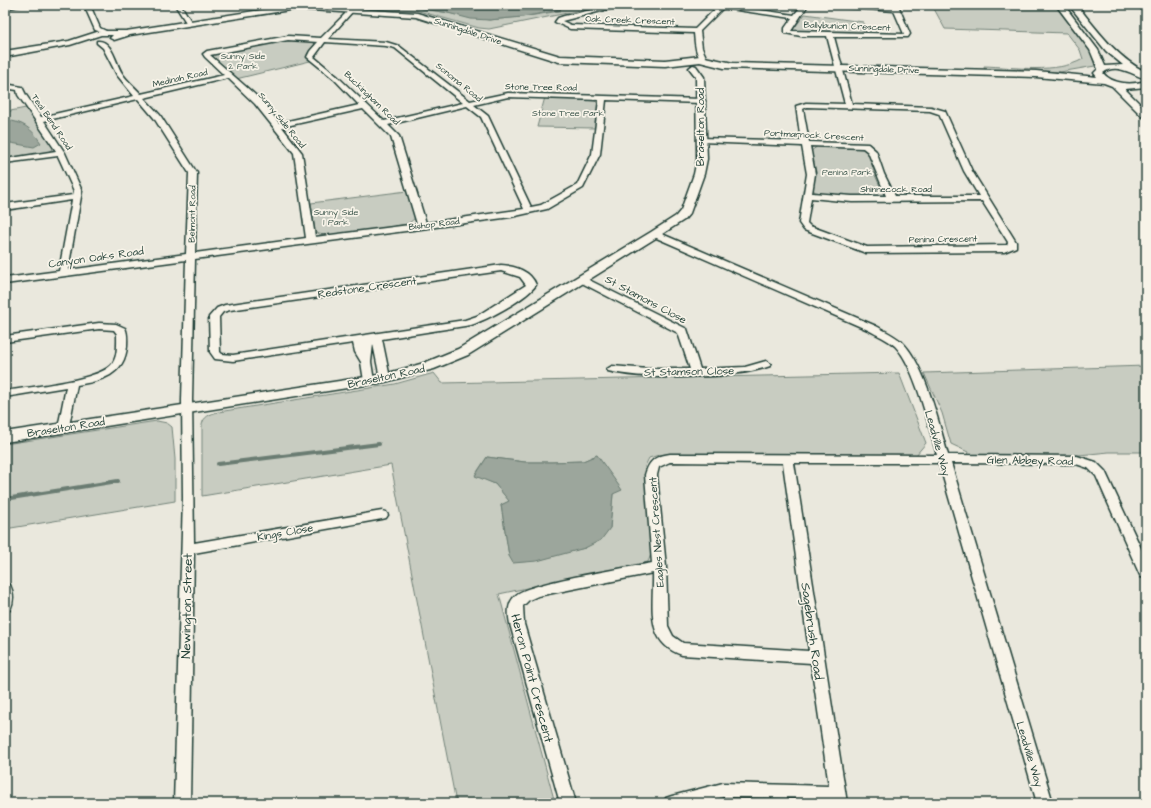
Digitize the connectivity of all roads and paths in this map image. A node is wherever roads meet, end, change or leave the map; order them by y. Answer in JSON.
{"nodes":[{"id":1,"x":20,"y":5,"type":"edge"},
{"id":2,"x":87,"y":5,"type":"edge"},
{"id":3,"x":178,"y":5,"type":"edge"},
{"id":4,"x":622,"y":5,"type":"edge"},
{"id":5,"x":714,"y":5,"type":"edge"},
{"id":6,"x":806,"y":5,"type":"edge"},
{"id":7,"x":838,"y":5,"type":"edge"},
{"id":8,"x":1060,"y":5,"type":"edge"},
{"id":9,"x":1066,"y":5,"type":"edge"},
{"id":10,"x":1073,"y":5,"type":"edge"},
{"id":11,"x":722,"y":6,"type":"edge"},
{"id":12,"x":5,"y":7,"type":"edge"},
{"id":13,"x":896,"y":7,"type":"edge"},
{"id":14,"x":351,"y":10,"type":"junction"},
{"id":15,"x":796,"y":17,"type":"junction"},
{"id":16,"x":189,"y":23,"type":"junction"},
{"id":17,"x":698,"y":31,"type":"junction"},
{"id":18,"x":1081,"y":33,"type":"junction"},
{"id":19,"x":830,"y":35,"type":"junction"},
{"id":20,"x":102,"y":38,"type":"junction"},
{"id":21,"x":323,"y":40,"type":"junction"},
{"id":22,"x":699,"y":48,"type":"junction"},
{"id":23,"x":5,"y":54,"type":"edge"},
{"id":24,"x":700,"y":65,"type":"junction"},
{"id":25,"x":839,"y":68,"type":"junction"},
{"id":26,"x":1101,"y":70,"type":"junction"},
{"id":27,"x":1142,"y":73,"type":"edge"},
{"id":28,"x":1036,"y":74,"type":"junction"},
{"id":29,"x":228,"y":76,"type":"junction"},
{"id":30,"x":1111,"y":83,"type":"junction"},
{"id":31,"x":1146,"y":84,"type":"edge"},
{"id":32,"x":5,"y":86,"type":"edge"},
{"id":33,"x":137,"y":97,"type":"junction"},
{"id":34,"x":603,"y":98,"type":"junction"},
{"id":35,"x":701,"y":101,"type":"junction"},
{"id":36,"x":469,"y":103,"type":"junction"},
{"id":37,"x":365,"y":106,"type":"junction"},
{"id":38,"x":850,"y":106,"type":"junction"},
{"id":39,"x":1146,"y":115,"type":"edge"},
{"id":40,"x":40,"y":120,"type":"junction"},
{"id":41,"x":385,"y":123,"type":"junction"},
{"id":42,"x":277,"y":126,"type":"junction"},
{"id":43,"x":701,"y":140,"type":"junction"},
{"id":44,"x":806,"y":143,"type":"junction"},
{"id":45,"x":62,"y":154,"type":"junction"},
{"id":46,"x":5,"y":161,"type":"edge"},
{"id":47,"x":809,"y":195,"type":"junction"},
{"id":48,"x":78,"y":197,"type":"junction"},
{"id":49,"x":983,"y":198,"type":"junction"},
{"id":50,"x":892,"y":199,"type":"junction"},
{"id":51,"x":5,"y":207,"type":"edge"},
{"id":52,"x":529,"y":211,"type":"junction"},
{"id":53,"x":422,"y":225,"type":"junction"},
{"id":54,"x":656,"y":234,"type":"junction"},
{"id":55,"x":312,"y":240,"type":"junction"},
{"id":56,"x":191,"y":257,"type":"junction"},
{"id":57,"x":63,"y":274,"type":"junction"},
{"id":58,"x":581,"y":279,"type":"junction"},
{"id":59,"x":5,"y":281,"type":"edge"},
{"id":60,"x":372,"y":337,"type":"junction"},
{"id":61,"x":5,"y":339,"type":"edge"},
{"id":62,"x":357,"y":339,"type":"junction"},
{"id":63,"x":366,"y":362,"type":"junction"},
{"id":64,"x":766,"y":364,"type":"dead end"},
{"id":65,"x":612,"y":369,"type":"dead end"},
{"id":66,"x":696,"y":372,"type":"junction"},
{"id":67,"x":385,"y":378,"type":"junction"},
{"id":68,"x":369,"y":381,"type":"junction"},
{"id":69,"x":72,"y":383,"type":"junction"},
{"id":70,"x":5,"y":394,"type":"edge"},
{"id":71,"x":188,"y":408,"type":"junction"},
{"id":72,"x":64,"y":428,"type":"junction"},
{"id":73,"x":5,"y":437,"type":"edge"},
{"id":74,"x":788,"y":458,"type":"junction"},
{"id":75,"x":943,"y":459,"type":"junction"},
{"id":76,"x":382,"y":515,"type":"dead end"},
{"id":77,"x":188,"y":549,"type":"junction"},
{"id":78,"x":659,"y":567,"type":"junction"},
{"id":79,"x":1146,"y":573,"type":"edge"},
{"id":80,"x":5,"y":589,"type":"edge"},
{"id":81,"x":5,"y":606,"type":"edge"},
{"id":82,"x":816,"y":657,"type":"junction"},
{"id":83,"x":838,"y":798,"type":"edge"},
{"id":84,"x":182,"y":803,"type":"edge"},
{"id":85,"x":568,"y":803,"type":"edge"},
{"id":86,"x":672,"y":803,"type":"edge"},
{"id":87,"x":1045,"y":803,"type":"edge"}],
"edges":[{"from":1,"to":12,"type":"street"},
{"from":2,"to":20,"type":"street","name":"Belmont Road"},
{"from":3,"to":16,"type":"street"},
{"from":4,"to":17,"type":"street","name":"Oak Creek Crescent"},
{"from":5,"to":11,"type":"street"},
{"from":6,"to":15,"type":"street","name":"Ballybunion Crescent"},
{"from":7,"to":13,"type":"street"},
{"from":8,"to":18,"type":"street"},
{"from":9,"to":18,"type":"street"},
{"from":10,"to":27,"type":"street"},
{"from":11,"to":15,"type":"street"},
{"from":11,"to":17,"type":"street"},
{"from":13,"to":19,"type":"street","name":"Ballybunion Crescent"},
{"from":14,"to":16,"type":"street","name":"Sunningdale Drive"},
{"from":14,"to":21,"type":"street","name":"Buckingham Road"},
{"from":14,"to":24,"type":"street","name":"Sunningdale Drive"},
{"from":15,"to":19,"type":"street","name":"Ballybunion Crescent"},
{"from":16,"to":20,"type":"street","name":"Sunningdale Drive"},
{"from":17,"to":22,"type":"street"},
{"from":18,"to":26,"type":"street"},
{"from":19,"to":25,"type":"street"},
{"from":20,"to":23,"type":"street","name":"Sunningdale Drive"},
{"from":20,"to":33,"type":"street","name":"Belmont Road"},
{"from":21,"to":29,"type":"street","name":"Sunny Side Road"},
{"from":21,"to":36,"type":"street","name":"Sonoma Road"},
{"from":21,"to":37,"type":"street","name":"Buckingham Road"},
{"from":22,"to":24,"type":"street"},
{"from":22,"to":24,"type":"street"},
{"from":24,"to":25,"type":"street","name":"Sunningdale Drive"},
{"from":24,"to":35,"type":"street","name":"Braselton Road"},
{"from":25,"to":28,"type":"street","name":"Sunningdale Drive"},
{"from":25,"to":38,"type":"street"},
{"from":26,"to":27,"type":"street","name":"Sunningdale Drive"},
{"from":26,"to":28,"type":"street","name":"Sunningdale Drive"},
{"from":26,"to":30,"type":"street"},
{"from":28,"to":30,"type":"street","name":"Sunningdale Drive"},
{"from":29,"to":33,"type":"street","name":"Medinah Road"},
{"from":29,"to":42,"type":"street","name":"Sunny Side Road"},
{"from":30,"to":31,"type":"street","name":"Sunningdale Drive"},
{"from":30,"to":39,"type":"street"},
{"from":32,"to":40,"type":"street","name":"Teal Bend Road"},
{"from":33,"to":40,"type":"street","name":"Medinah Road"},
{"from":33,"to":56,"type":"street","name":"Belmont Road"},
{"from":34,"to":35,"type":"street","name":"Stone Tree Road"},
{"from":34,"to":36,"type":"street","name":"Stone Tree Road"},
{"from":34,"to":52,"type":"street","name":"Bishop Road"},
{"from":35,"to":43,"type":"street","name":"Braselton Road"},
{"from":36,"to":41,"type":"street","name":"Stone Tree Road"},
{"from":36,"to":52,"type":"street","name":"Sonoma Road"},
{"from":37,"to":41,"type":"street","name":"Buckingham Road"},
{"from":37,"to":42,"type":"street"},
{"from":38,"to":44,"type":"street","name":"Penina Crescent"},
{"from":38,"to":49,"type":"street","name":"Penina Crescent"},
{"from":40,"to":45,"type":"street","name":"Teal Bend Road"},
{"from":41,"to":53,"type":"street","name":"Buckingham Road"},
{"from":42,"to":55,"type":"street","name":"Sunny Side Road"},
{"from":43,"to":44,"type":"street","name":"Portmarnock Crescent"},
{"from":43,"to":54,"type":"street","name":"Braselton Road"},
{"from":44,"to":47,"type":"street","name":"Penina Crescent"},
{"from":44,"to":50,"type":"street","name":"Portmarnock Crescent"},
{"from":45,"to":46,"type":"street"},
{"from":45,"to":48,"type":"street","name":"Teal Bend Road"},
{"from":47,"to":49,"type":"street","name":"Penina Crescent"},
{"from":47,"to":50,"type":"street","name":"Shinnecock Road"},
{"from":48,"to":51,"type":"street"},
{"from":48,"to":57,"type":"street","name":"Teal Bend Road"},
{"from":49,"to":50,"type":"street","name":"Shinnecock Road"},
{"from":52,"to":53,"type":"street","name":"Bishop Road"},
{"from":53,"to":55,"type":"street","name":"Bishop Road"},
{"from":54,"to":58,"type":"street","name":"Braselton Road"},
{"from":54,"to":75,"type":"street","name":"Leadville Way"},
{"from":55,"to":56,"type":"street","name":"Bishop Road"},
{"from":56,"to":57,"type":"street","name":"Canyon Oaks Road"},
{"from":56,"to":71,"type":"street","name":"Belmont Road"},
{"from":57,"to":59,"type":"street","name":"Canyon Oaks Road"},
{"from":58,"to":66,"type":"street","name":"St Stamons Close"},
{"from":58,"to":67,"type":"street","name":"Braselton Road"},
{"from":60,"to":62,"type":"street","name":"Redstone Crescent"},
{"from":60,"to":62,"type":"street","name":"Redstone Crescent"},
{"from":60,"to":63,"type":"street"},
{"from":60,"to":67,"type":"street"},
{"from":61,"to":69,"type":"street"},
{"from":62,"to":63,"type":"street"},
{"from":63,"to":68,"type":"street"},
{"from":64,"to":66,"type":"street","name":"St Stamson Close"},
{"from":65,"to":66,"type":"street","name":"St Stamson Close"},
{"from":67,"to":68,"type":"street","name":"Braselton Road"},
{"from":68,"to":71,"type":"street","name":"Braselton Road"},
{"from":69,"to":70,"type":"street"},
{"from":69,"to":72,"type":"street"},
{"from":71,"to":72,"type":"street","name":"Braselton Road"},
{"from":71,"to":77,"type":"street","name":"Newington Street"},
{"from":72,"to":73,"type":"street","name":"Braselton Road"},
{"from":74,"to":75,"type":"street","name":"Eagles Nest Crescent"},
{"from":74,"to":78,"type":"street","name":"Eagles Nest Crescent"},
{"from":74,"to":82,"type":"street","name":"Sagebrush Road"},
{"from":75,"to":79,"type":"street","name":"Glen Abbey Road"},
{"from":75,"to":87,"type":"street","name":"Leadville Way"},
{"from":76,"to":77,"type":"street","name":"Kings Close"},
{"from":77,"to":84,"type":"street","name":"Newington Street"},
{"from":78,"to":82,"type":"street","name":"Eagles Nest Crescent"},
{"from":78,"to":85,"type":"street","name":"Heron Point Crescent"},
{"from":80,"to":81,"type":"street"},
{"from":82,"to":83,"type":"street","name":"Sagebrush Road"},
{"from":83,"to":86,"type":"street"}]}
